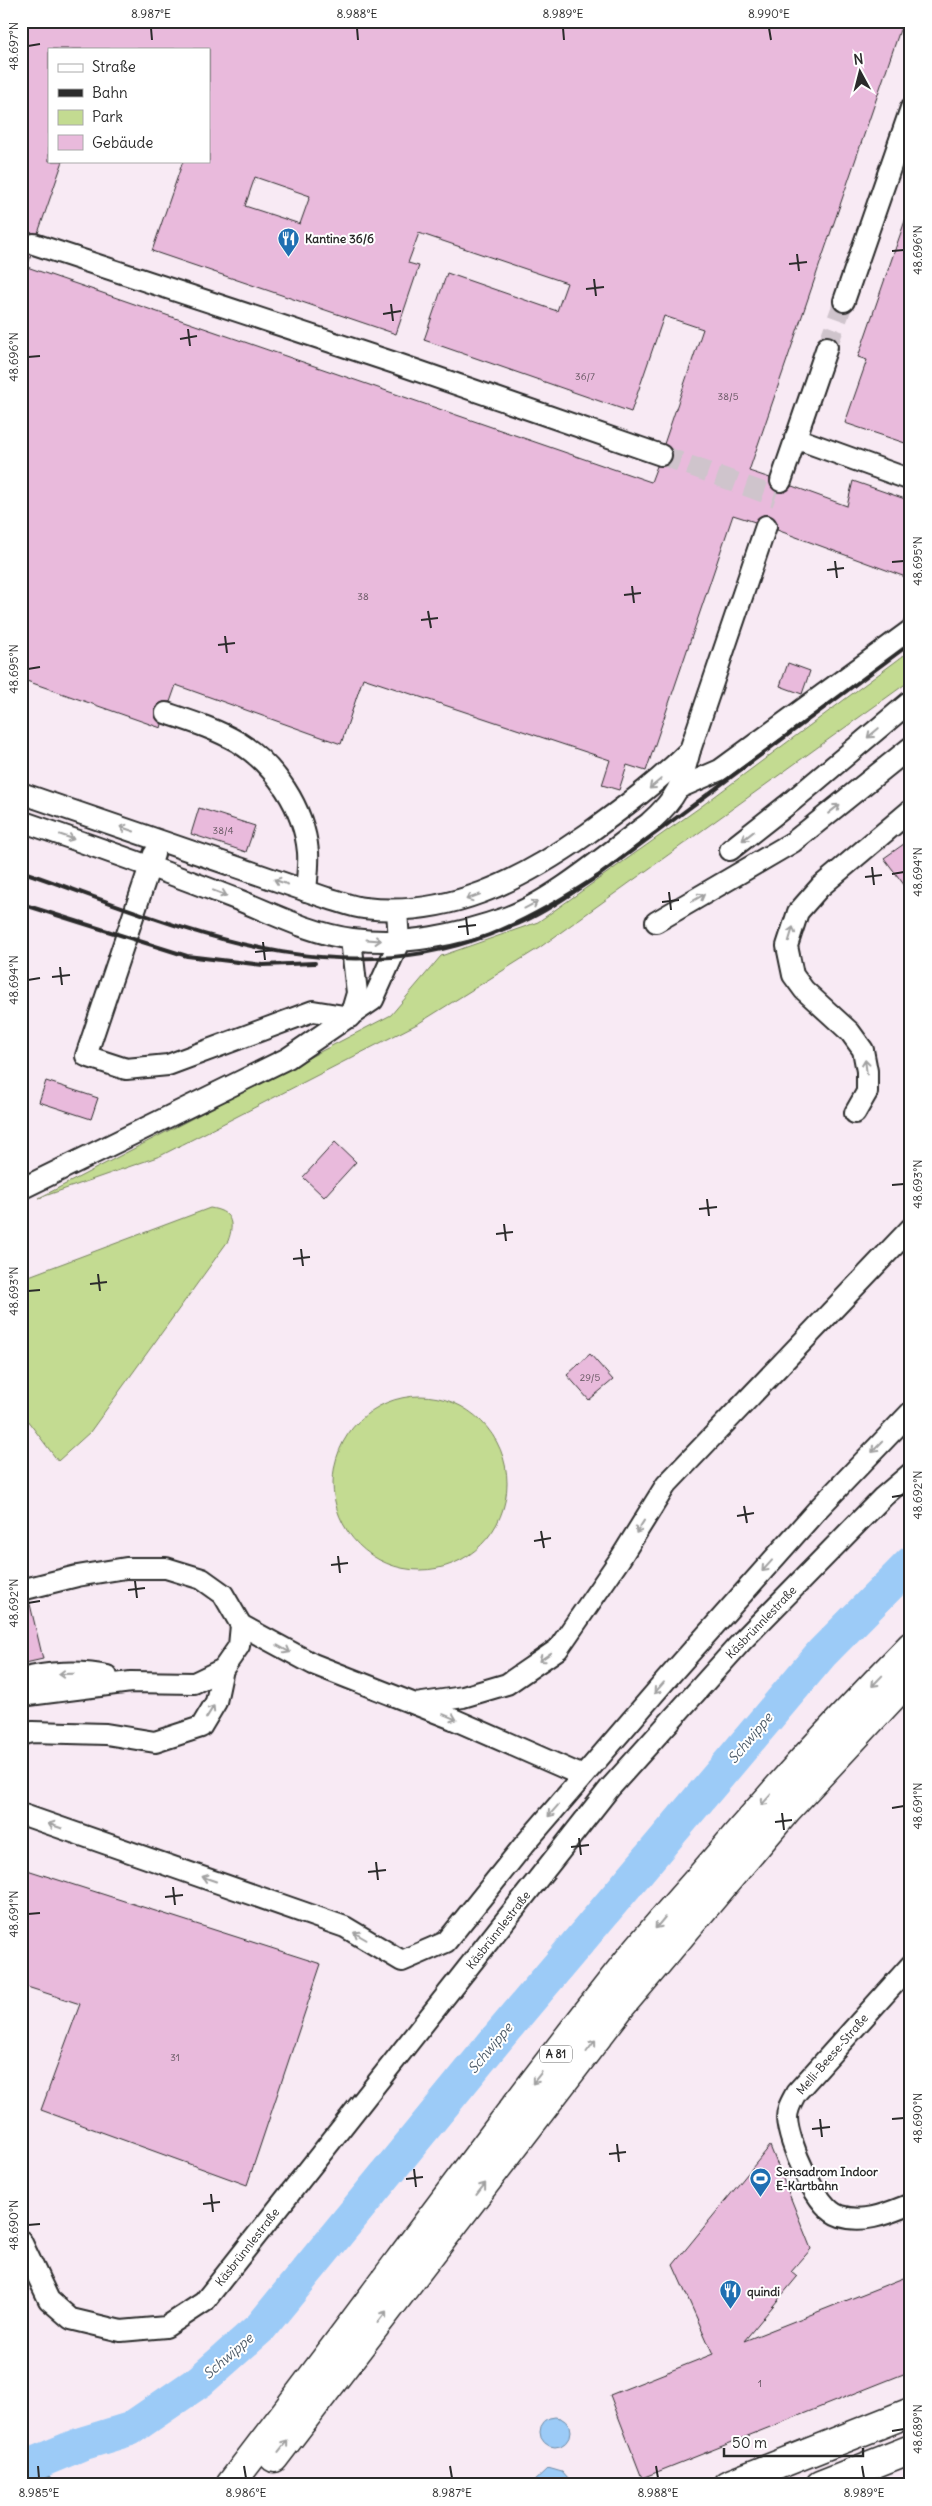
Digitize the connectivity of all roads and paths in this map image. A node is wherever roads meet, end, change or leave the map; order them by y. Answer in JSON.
{"nodes":[{"id":1,"x":911,"y":108,"type":"edge"},
{"id":2,"x":34,"y":244,"type":"dead end"},
{"id":3,"x":844,"y":301,"type":"tunnel mouth"},
{"id":4,"x":827,"y":347,"type":"tunnel mouth"},
{"id":5,"x":795,"y":438,"type":"junction"},
{"id":6,"x":661,"y":455,"type":"tunnel mouth"},
{"id":7,"x":911,"y":480,"type":"edge"},
{"id":8,"x":781,"y":482,"type":"dead end"},
{"id":9,"x":766,"y":526,"type":"dead end"},
{"id":10,"x":910,"y":633,"type":"edge"},
{"id":11,"x":911,"y":701,"type":"edge"},
{"id":12,"x":166,"y":713,"type":"dead end"},
{"id":13,"x":911,"y":747,"type":"edge"},
{"id":14,"x":690,"y":750,"type":"junction"},
{"id":15,"x":680,"y":787,"type":"junction"},
{"id":16,"x":21,"y":793,"type":"edge"},
{"id":17,"x":911,"y":810,"type":"edge"},
{"id":18,"x":21,"y":821,"type":"edge"},
{"id":19,"x":160,"y":840,"type":"junction"},
{"id":20,"x":730,"y":850,"type":"dead end"},
{"id":21,"x":150,"y":866,"type":"junction"},
{"id":22,"x":306,"y":891,"type":"junction"},
{"id":23,"x":397,"y":910,"type":"junction"},
{"id":24,"x":656,"y":922,"type":"dead end"},
{"id":25,"x":351,"y":939,"type":"junction"},
{"id":26,"x":399,"y":942,"type":"junction"},
{"id":27,"x":350,"y":1017,"type":"junction"},
{"id":28,"x":855,"y":1113,"type":"dead end"},
{"id":29,"x":21,"y":1189,"type":"edge"},
{"id":30,"x":911,"y":1228,"type":"edge"},
{"id":31,"x":911,"y":1412,"type":"edge"},
{"id":32,"x":911,"y":1473,"type":"edge"},
{"id":33,"x":21,"y":1590,"type":"edge"},
{"id":34,"x":241,"y":1625,"type":"junction"},
{"id":35,"x":911,"y":1646,"type":"edge"},
{"id":36,"x":223,"y":1669,"type":"junction"},
{"id":37,"x":911,"y":1677,"type":"edge"},
{"id":38,"x":21,"y":1679,"type":"edge"},
{"id":39,"x":131,"y":1682,"type":"junction"},
{"id":40,"x":21,"y":1696,"type":"edge"},
{"id":41,"x":416,"y":1704,"type":"junction"},
{"id":42,"x":21,"y":1735,"type":"edge"},
{"id":43,"x":583,"y":1776,"type":"junction"},
{"id":44,"x":21,"y":1814,"type":"edge"},
{"id":45,"x":911,"y":1965,"type":"edge"},
{"id":46,"x":911,"y":2204,"type":"edge"},
{"id":47,"x":21,"y":2241,"type":"edge"},
{"id":48,"x":911,"y":2412,"type":"edge"},
{"id":49,"x":911,"y":2449,"type":"edge"},
{"id":50,"x":230,"y":2485,"type":"edge"},
{"id":51,"x":253,"y":2485,"type":"edge"},
{"id":52,"x":727,"y":2485,"type":"edge"},
{"id":53,"x":820,"y":2485,"type":"edge"}],
"edges":[{"from":1,"to":3,"type":"street"},
{"from":2,"to":6,"type":"street"},
{"from":4,"to":5,"type":"street"},
{"from":5,"to":7,"type":"street"},
{"from":5,"to":8,"type":"street"},
{"from":9,"to":14,"type":"street"},
{"from":10,"to":15,"type":"street"},
{"from":11,"to":20,"type":"street","one_way":true},
{"from":12,"to":22,"type":"street"},
{"from":24,"to":13,"type":"street","one_way":true},
{"from":14,"to":15,"type":"street"},
{"from":14,"to":23,"type":"street","one_way":true},
{"from":26,"to":15,"type":"street","one_way":true},
{"from":19,"to":16,"type":"street","one_way":true},
{"from":28,"to":17,"type":"street","one_way":true},
{"from":18,"to":21,"type":"street","one_way":true},
{"from":19,"to":21,"type":"street"},
{"from":22,"to":19,"type":"street","one_way":true},
{"from":21,"to":25,"type":"street","one_way":true},
{"from":21,"to":27,"type":"street"},
{"from":22,"to":23,"type":"street"},
{"from":23,"to":26,"type":"street"},
{"from":25,"to":26,"type":"street","one_way":true},
{"from":25,"to":27,"type":"street"},
{"from":26,"to":27,"type":"street"},
{"from":27,"to":29,"type":"street"},
{"from":30,"to":41,"type":"street","one_way":true},
{"from":31,"to":43,"type":"street","one_way":true},
{"from":32,"to":47,"type":"street","name":"Käsbrünnlestraße"},
{"from":33,"to":34,"type":"street"},
{"from":34,"to":36,"type":"street"},
{"from":34,"to":41,"type":"street","one_way":true},
{"from":35,"to":50,"type":"main road","number":"A 81","one_way":true},
{"from":36,"to":39,"type":"street"},
{"from":42,"to":36,"type":"street","one_way":true},
{"from":51,"to":37,"type":"main road","number":"A 81","one_way":true},
{"from":39,"to":38,"type":"street","one_way":true},
{"from":39,"to":40,"type":"street"},
{"from":41,"to":43,"type":"street","one_way":true},
{"from":43,"to":44,"type":"street","one_way":true},
{"from":45,"to":46,"type":"street","name":"Melli-Beese-Straße"},
{"from":48,"to":52,"type":"main road"},
{"from":49,"to":53,"type":"main road"}]}
